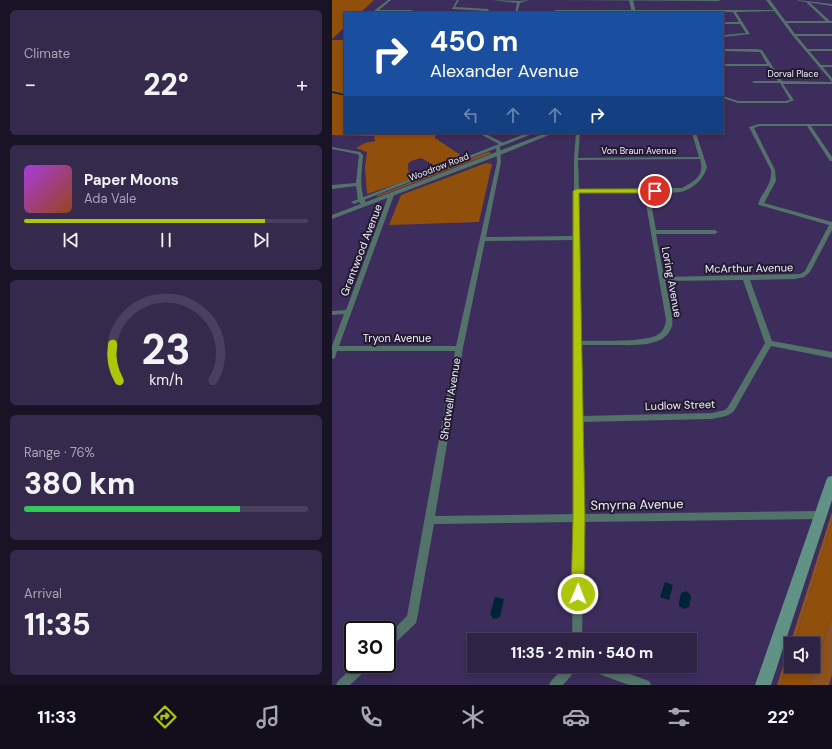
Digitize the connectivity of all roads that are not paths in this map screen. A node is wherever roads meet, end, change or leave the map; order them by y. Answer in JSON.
{"nodes":[{"id":1,"x":390,"y":0,"type":"edge"},
{"id":2,"x":458,"y":0,"type":"edge"},
{"id":3,"x":493,"y":0,"type":"edge"},
{"id":4,"x":528,"y":0,"type":"edge"},
{"id":5,"x":557,"y":0,"type":"edge"},
{"id":6,"x":631,"y":0,"type":"edge"},
{"id":7,"x":637,"y":0,"type":"edge"},
{"id":8,"x":719,"y":0,"type":"edge"},
{"id":9,"x":768,"y":0,"type":"edge"},
{"id":10,"x":798,"y":0,"type":"edge"},
{"id":11,"x":713,"y":1,"type":"edge"},
{"id":12,"x":519,"y":2,"type":"junction"},
{"id":13,"x":808,"y":2,"type":"junction"},
{"id":14,"x":832,"y":5,"type":"edge"},
{"id":15,"x":734,"y":11,"type":"junction"},
{"id":16,"x":775,"y":11,"type":"junction"},
{"id":17,"x":376,"y":12,"type":"edge"},
{"id":18,"x":415,"y":12,"type":"edge"},
{"id":19,"x":489,"y":12,"type":"edge"},
{"id":20,"x":516,"y":12,"type":"edge"},
{"id":21,"x":555,"y":12,"type":"edge"},
{"id":22,"x":634,"y":12,"type":"edge"},
{"id":23,"x":640,"y":12,"type":"edge"},
{"id":24,"x":784,"y":22,"type":"junction"},
{"id":25,"x":831,"y":22,"type":"edge"},
{"id":26,"x":724,"y":23,"type":"edge"},
{"id":27,"x":741,"y":23,"type":"junction"},
{"id":28,"x":794,"y":35,"type":"junction"},
{"id":29,"x":832,"y":35,"type":"edge"},
{"id":30,"x":724,"y":36,"type":"edge"},
{"id":31,"x":724,"y":50,"type":"edge"},
{"id":32,"x":806,"y":50,"type":"junction"},
{"id":33,"x":832,"y":50,"type":"edge"},
{"id":34,"x":724,"y":65,"type":"edge"},
{"id":35,"x":770,"y":65,"type":"junction"},
{"id":36,"x":819,"y":66,"type":"junction"},
{"id":37,"x":832,"y":66,"type":"edge"},
{"id":38,"x":754,"y":82,"type":"dead end"},
{"id":39,"x":781,"y":82,"type":"junction"},
{"id":40,"x":832,"y":82,"type":"edge"},
{"id":41,"x":724,"y":97,"type":"edge"},
{"id":42,"x":808,"y":125,"type":"junction"},
{"id":43,"x":832,"y":125,"type":"edge"},
{"id":44,"x":483,"y":134,"type":"edge"},
{"id":45,"x":493,"y":134,"type":"edge"},
{"id":46,"x":530,"y":134,"type":"edge"},
{"id":47,"x":548,"y":134,"type":"edge"},
{"id":48,"x":578,"y":134,"type":"edge"},
{"id":49,"x":694,"y":134,"type":"edge"},
{"id":50,"x":488,"y":136,"type":"junction"},
{"id":51,"x":332,"y":148,"type":"edge"},
{"id":52,"x":500,"y":149,"type":"junction"},
{"id":53,"x":702,"y":158,"type":"junction"},
{"id":54,"x":576,"y":159,"type":"junction"},
{"id":55,"x":832,"y":160,"type":"edge"},
{"id":56,"x":359,"y":184,"type":"junction"},
{"id":57,"x":332,"y":187,"type":"edge"},
{"id":58,"x":576,"y":191,"type":"junction"},
{"id":59,"x":646,"y":191,"type":"junction"},
{"id":60,"x":391,"y":195,"type":"junction"},
{"id":61,"x":362,"y":202,"type":"junction"},
{"id":62,"x":332,"y":210,"type":"edge"},
{"id":63,"x":332,"y":217,"type":"edge"},
{"id":64,"x":832,"y":225,"type":"edge"},
{"id":65,"x":653,"y":232,"type":"junction"},
{"id":66,"x":715,"y":232,"type":"dead end"},
{"id":67,"x":576,"y":238,"type":"junction"},
{"id":68,"x":483,"y":239,"type":"junction"},
{"id":69,"x":746,"y":278,"type":"junction"},
{"id":70,"x":662,"y":279,"type":"junction"},
{"id":71,"x":348,"y":312,"type":"junction"},
{"id":72,"x":332,"y":313,"type":"edge"},
{"id":73,"x":577,"y":343,"type":"junction"},
{"id":74,"x":769,"y":343,"type":"junction"},
{"id":75,"x":459,"y":348,"type":"junction"},
{"id":76,"x":334,"y":352,"type":"edge"},
{"id":77,"x":832,"y":355,"type":"edge"},
{"id":78,"x":578,"y":419,"type":"junction"},
{"id":79,"x":832,"y":481,"type":"edge"},
{"id":80,"x":820,"y":515,"type":"junction"},
{"id":81,"x":579,"y":518,"type":"junction"},
{"id":82,"x":430,"y":520,"type":"junction"},
{"id":83,"x":577,"y":633,"type":"edge"},
{"id":84,"x":396,"y":634,"type":"edge"},
{"id":85,"x":355,"y":673,"type":"edge"},
{"id":86,"x":566,"y":673,"type":"edge"},
{"id":87,"x":612,"y":673,"type":"edge"},
{"id":88,"x":342,"y":685,"type":"edge"},
{"id":89,"x":555,"y":685,"type":"edge"},
{"id":90,"x":645,"y":685,"type":"edge"},
{"id":91,"x":763,"y":685,"type":"edge"}],
"edges":[{"from":1,"to":17,"type":"street"},
{"from":2,"to":19,"type":"street"},
{"from":3,"to":12,"type":"street"},
{"from":4,"to":12,"type":"street"},
{"from":5,"to":6,"type":"street"},
{"from":5,"to":21,"type":"street"},
{"from":6,"to":7,"type":"street"},
{"from":6,"to":22,"type":"street"},
{"from":7,"to":11,"type":"street"},
{"from":7,"to":23,"type":"street"},
{"from":8,"to":11,"type":"street"},
{"from":9,"to":16,"type":"street"},
{"from":10,"to":13,"type":"street"},
{"from":12,"to":20,"type":"street"},
{"from":13,"to":14,"type":"street"},
{"from":13,"to":25,"type":"street"},
{"from":15,"to":16,"type":"street"},
{"from":15,"to":23,"type":"street"},
{"from":15,"to":27,"type":"street"},
{"from":16,"to":24,"type":"street"},
{"from":17,"to":18,"type":"street"},
{"from":21,"to":22,"type":"street"},
{"from":22,"to":23,"type":"street"},
{"from":24,"to":25,"type":"street"},
{"from":24,"to":28,"type":"street"},
{"from":26,"to":27,"type":"street"},
{"from":27,"to":30,"type":"street"},
{"from":28,"to":29,"type":"street"},
{"from":28,"to":32,"type":"street"},
{"from":31,"to":35,"type":"street"},
{"from":32,"to":33,"type":"street"},
{"from":32,"to":36,"type":"street"},
{"from":34,"to":35,"type":"street"},
{"from":35,"to":39,"type":"street"},
{"from":36,"to":37,"type":"street"},
{"from":36,"to":40,"type":"street"},
{"from":38,"to":39,"type":"street","name":"Dorval Place"},
{"from":39,"to":40,"type":"street","name":"Dorval Place"},
{"from":39,"to":41,"type":"street"},
{"from":42,"to":43,"type":"street"},
{"from":42,"to":55,"type":"street"},
{"from":42,"to":64,"type":"street"},
{"from":44,"to":50,"type":"street"},
{"from":45,"to":50,"type":"street"},
{"from":46,"to":52,"type":"street","name":"Woodrow Road"},
{"from":47,"to":52,"type":"street","name":"Woodrow Road"},
{"from":48,"to":54,"type":"street"},
{"from":49,"to":53,"type":"street"},
{"from":50,"to":52,"type":"street"},
{"from":51,"to":56,"type":"street"},
{"from":52,"to":60,"type":"street","name":"Woodrow Road"},
{"from":52,"to":61,"type":"street","name":"Woodrow Road"},
{"from":52,"to":68,"type":"street","name":"Shotwell Avenue"},
{"from":53,"to":54,"type":"street","name":"Von Braun Avenue"},
{"from":53,"to":59,"type":"street"},
{"from":54,"to":58,"type":"street"},
{"from":56,"to":57,"type":"street"},
{"from":56,"to":61,"type":"street"},
{"from":58,"to":59,"type":"street"},
{"from":58,"to":67,"type":"street"},
{"from":59,"to":65,"type":"street","name":"Loring Avenue"},
{"from":60,"to":61,"type":"street","name":"Woodrow Road"},
{"from":60,"to":71,"type":"street","name":"Grantwood Avenue"},
{"from":61,"to":62,"type":"street","name":"Woodrow Road"},
{"from":61,"to":63,"type":"street","name":"Woodrow Road"},
{"from":64,"to":69,"type":"street","name":"McArthur Avenue"},
{"from":65,"to":66,"type":"street"},
{"from":65,"to":70,"type":"street","name":"Loring Avenue"},
{"from":67,"to":68,"type":"street"},
{"from":67,"to":73,"type":"street"},
{"from":68,"to":75,"type":"street","name":"Shotwell Avenue"},
{"from":69,"to":70,"type":"street","name":"McArthur Avenue"},
{"from":69,"to":74,"type":"street"},
{"from":70,"to":73,"type":"street","name":"Loring Avenue"},
{"from":71,"to":72,"type":"street"},
{"from":71,"to":76,"type":"street","name":"Grantwood Avenue"},
{"from":73,"to":78,"type":"street"},
{"from":74,"to":77,"type":"street"},
{"from":74,"to":78,"type":"street","name":"Ludlow Street"},
{"from":75,"to":76,"type":"street","name":"Tryon Avenue"},
{"from":75,"to":82,"type":"street","name":"Shotwell Avenue"},
{"from":78,"to":81,"type":"street"},
{"from":79,"to":80,"type":"main road"},
{"from":80,"to":81,"type":"street","name":"Smyrna Avenue"},
{"from":80,"to":91,"type":"main road"},
{"from":81,"to":82,"type":"street","name":"Smyrna Avenue"},
{"from":81,"to":83,"type":"street"},
{"from":82,"to":84,"type":"street","name":"Shotwell Avenue"},
{"from":85,"to":88,"type":"street"},
{"from":86,"to":89,"type":"street"},
{"from":87,"to":90,"type":"street"}]}
